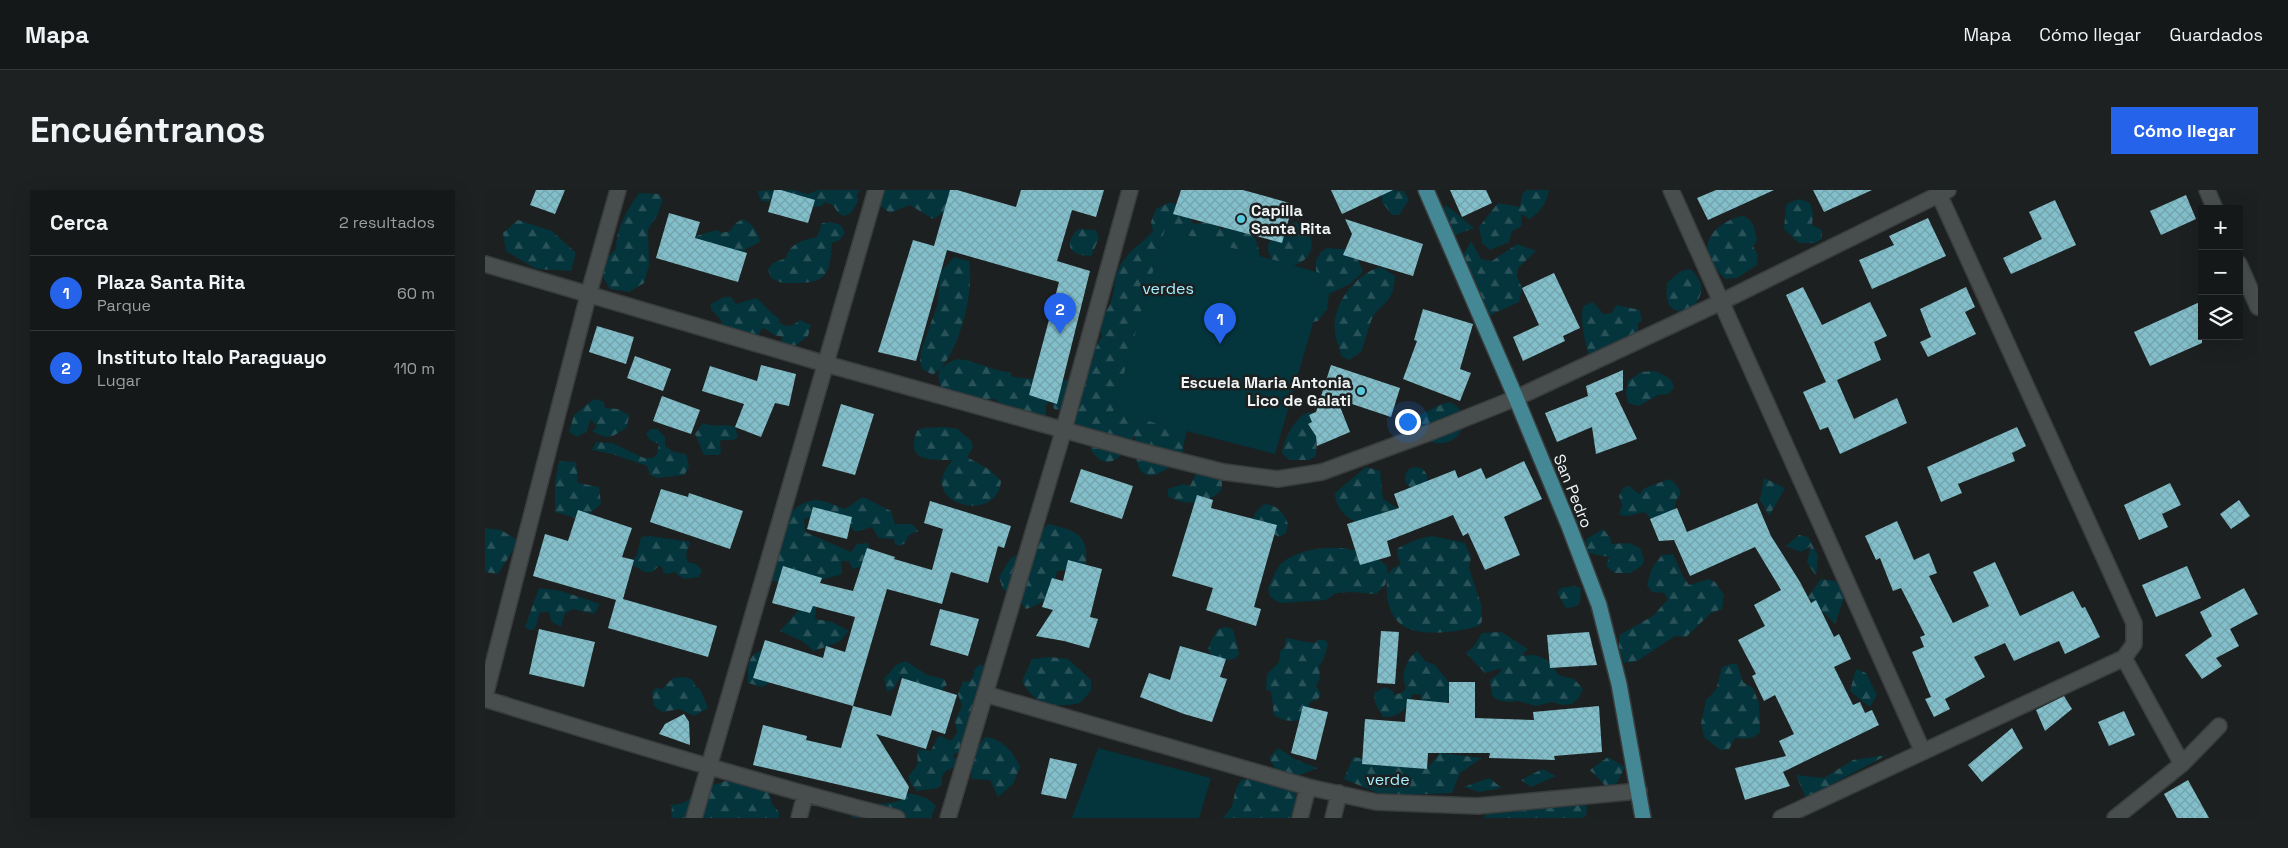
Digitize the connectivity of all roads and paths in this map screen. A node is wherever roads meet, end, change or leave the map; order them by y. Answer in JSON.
{"nodes":[{"id":1,"x":618,"y":190,"type":"edge"},
{"id":2,"x":876,"y":190,"type":"edge"},
{"id":3,"x":1130,"y":190,"type":"edge"},
{"id":4,"x":1427,"y":190,"type":"edge"},
{"id":5,"x":1671,"y":190,"type":"edge"},
{"id":6,"x":2207,"y":190,"type":"edge"},
{"id":7,"x":1941,"y":191,"type":"edge"},
{"id":8,"x":2213,"y":205,"type":"edge"},
{"id":9,"x":485,"y":264,"type":"edge"},
{"id":10,"x":2243,"y":273,"type":"edge"},
{"id":11,"x":588,"y":296,"type":"junction"},
{"id":12,"x":1721,"y":302,"type":"junction"},
{"id":13,"x":2258,"y":307,"type":"edge"},
{"id":14,"x":826,"y":364,"type":"junction"},
{"id":15,"x":1516,"y":398,"type":"junction"},
{"id":16,"x":1064,"y":429,"type":"junction"},
{"id":17,"x":2124,"y":658,"type":"junction"},
{"id":18,"x":985,"y":694,"type":"junction"},
{"id":19,"x":485,"y":698,"type":"edge"},
{"id":20,"x":2219,"y":726,"type":"dead end"},
{"id":21,"x":1923,"y":752,"type":"junction"},
{"id":22,"x":2182,"y":764,"type":"junction"},
{"id":23,"x":710,"y":768,"type":"junction"},
{"id":24,"x":1308,"y":787,"type":"junction"},
{"id":25,"x":1639,"y":791,"type":"junction"},
{"id":26,"x":1339,"y":793,"type":"junction"},
{"id":27,"x":805,"y":795,"type":"junction"},
{"id":28,"x":1478,"y":812,"type":"edge"},
{"id":29,"x":694,"y":818,"type":"edge"},
{"id":30,"x":799,"y":818,"type":"edge"},
{"id":31,"x":897,"y":818,"type":"edge"},
{"id":32,"x":948,"y":818,"type":"edge"},
{"id":33,"x":1300,"y":818,"type":"edge"},
{"id":34,"x":1333,"y":818,"type":"edge"},
{"id":35,"x":1643,"y":818,"type":"edge"},
{"id":36,"x":1781,"y":818,"type":"edge"},
{"id":37,"x":2115,"y":818,"type":"edge"}],
"edges":[{"from":1,"to":11,"type":"street"},
{"from":2,"to":14,"type":"street"},
{"from":3,"to":16,"type":"street"},
{"from":4,"to":15,"type":"main road","name":"San Pedro"},
{"from":5,"to":12,"type":"street"},
{"from":6,"to":8,"type":"street"},
{"from":7,"to":12,"type":"street"},
{"from":7,"to":17,"type":"street"},
{"from":9,"to":11,"type":"street"},
{"from":10,"to":13,"type":"street"},
{"from":11,"to":14,"type":"street"},
{"from":11,"to":19,"type":"street"},
{"from":12,"to":15,"type":"street"},
{"from":12,"to":21,"type":"street"},
{"from":14,"to":16,"type":"street"},
{"from":14,"to":23,"type":"street"},
{"from":15,"to":16,"type":"street"},
{"from":15,"to":25,"type":"main road","name":"San Pedro"},
{"from":16,"to":18,"type":"street"},
{"from":17,"to":21,"type":"street"},
{"from":17,"to":22,"type":"street"},
{"from":18,"to":24,"type":"street"},
{"from":18,"to":32,"type":"street"},
{"from":19,"to":23,"type":"street"},
{"from":20,"to":22,"type":"street"},
{"from":21,"to":36,"type":"street"},
{"from":22,"to":37,"type":"street"},
{"from":23,"to":27,"type":"street"},
{"from":23,"to":29,"type":"street"},
{"from":24,"to":26,"type":"street"},
{"from":24,"to":33,"type":"street"},
{"from":25,"to":28,"type":"street"},
{"from":25,"to":35,"type":"main road","name":"San Pedro"},
{"from":26,"to":28,"type":"street"},
{"from":26,"to":34,"type":"street"},
{"from":27,"to":30,"type":"street"},
{"from":27,"to":31,"type":"street"}]}
